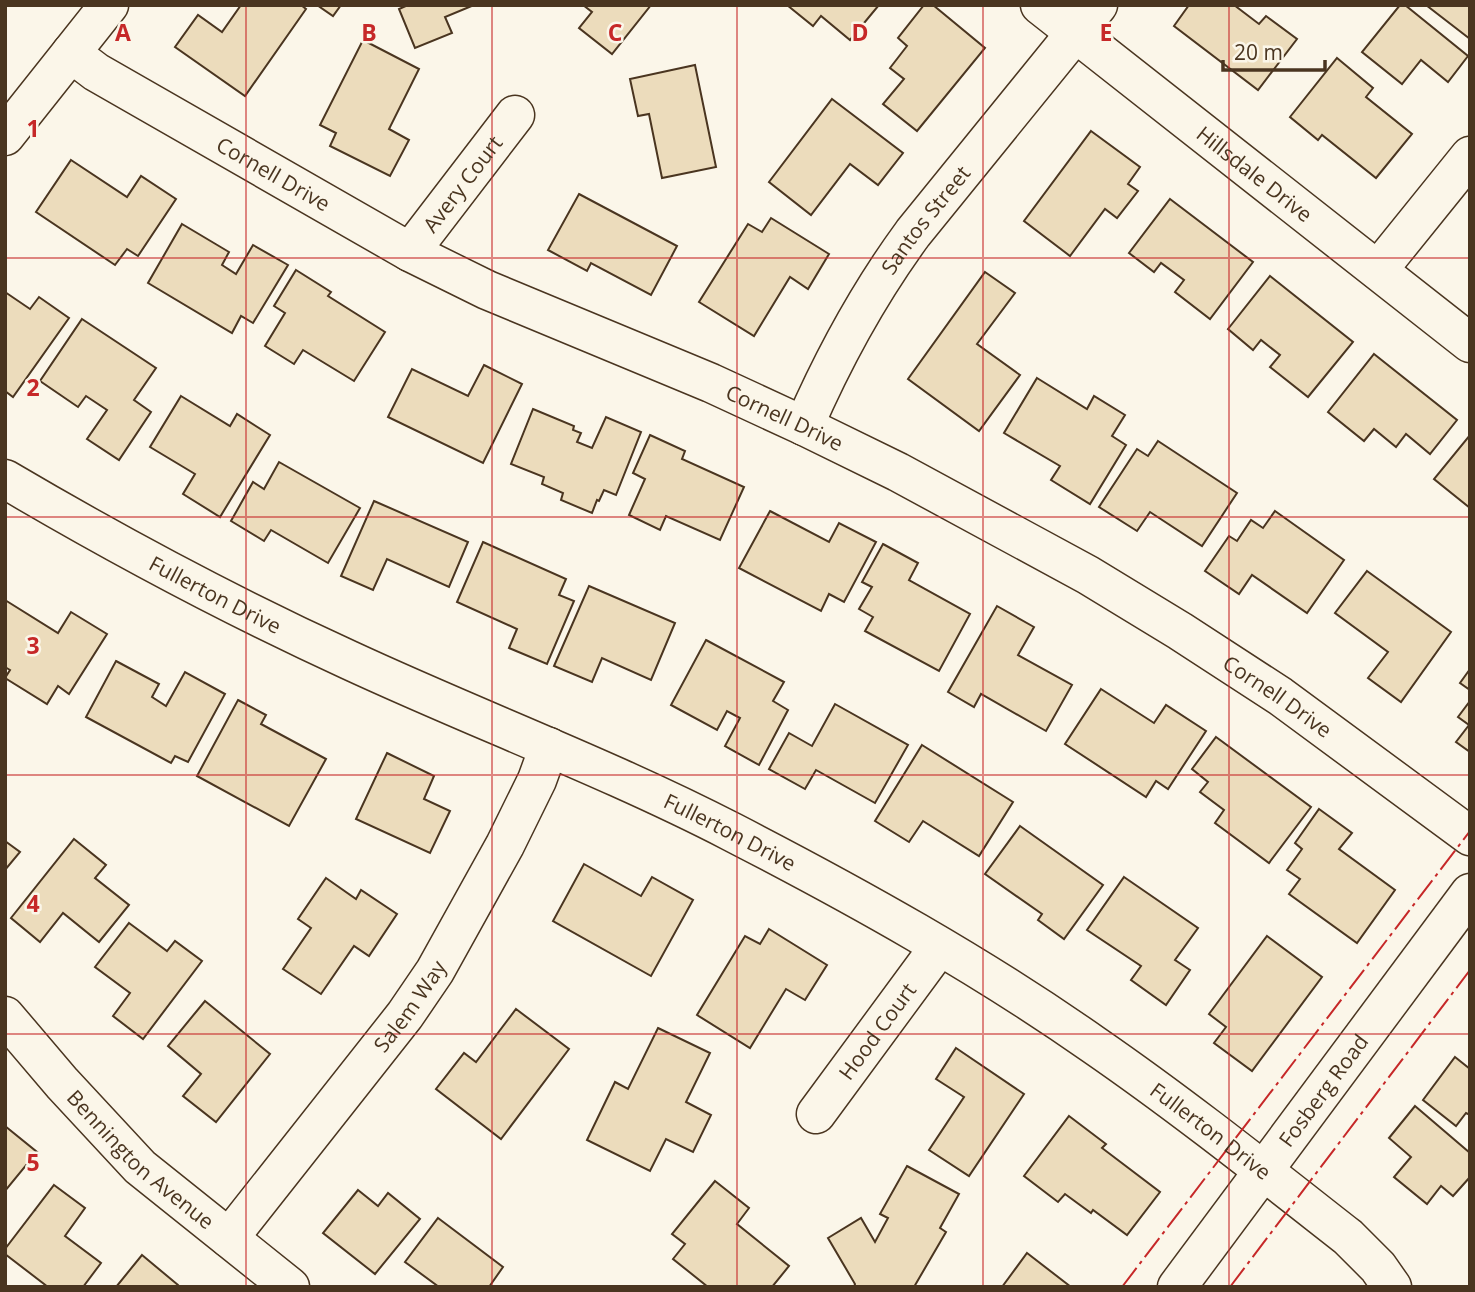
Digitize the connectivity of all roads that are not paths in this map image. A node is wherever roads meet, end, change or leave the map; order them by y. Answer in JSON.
{"nodes":[{"id":1,"x":109,"y":5,"type":"edge"},
{"id":2,"x":1040,"y":5,"type":"edge"},
{"id":3,"x":1087,"y":19,"type":"edge"},
{"id":4,"x":71,"y":53,"type":"junction"},
{"id":5,"x":515,"y":115,"type":"dead end"},
{"id":6,"x":5,"y":136,"type":"edge"},
{"id":7,"x":1470,"y":156,"type":"edge"},
{"id":8,"x":410,"y":252,"type":"junction"},
{"id":9,"x":1378,"y":270,"type":"junction"},
{"id":10,"x":1470,"y":344,"type":"edge"},
{"id":11,"x":804,"y":426,"type":"junction"},
{"id":12,"x":5,"y":479,"type":"edge"},
{"id":13,"x":549,"y":747,"type":"junction"},
{"id":14,"x":1470,"y":836,"type":"edge"},
{"id":15,"x":1470,"y":894,"type":"edge"},
{"id":16,"x":939,"y":947,"type":"junction"},
{"id":17,"x":5,"y":1016,"type":"edge"},
{"id":18,"x":816,"y":1114,"type":"dead end"},
{"id":19,"x":1265,"y":1172,"type":"junction"},
{"id":20,"x":229,"y":1238,"type":"junction"},
{"id":21,"x":290,"y":1287,"type":"edge"},
{"id":22,"x":1177,"y":1287,"type":"edge"},
{"id":23,"x":1392,"y":1287,"type":"edge"}],
"edges":[{"from":1,"to":4,"type":"street"},
{"from":2,"to":3,"type":"street","name":"Hillsdale Drive"},
{"from":3,"to":9,"type":"street","name":"Hillsdale Drive"},
{"from":3,"to":11,"type":"street","name":"Santos Street"},
{"from":4,"to":6,"type":"street"},
{"from":4,"to":8,"type":"street","name":"Cornell Drive"},
{"from":5,"to":8,"type":"street","name":"Avery Court"},
{"from":7,"to":9,"type":"street"},
{"from":8,"to":11,"type":"street","name":"Cornell Drive"},
{"from":9,"to":10,"type":"street","name":"Hillsdale Drive"},
{"from":11,"to":14,"type":"street","name":"Cornell Drive"},
{"from":12,"to":13,"type":"street","name":"Fullerton Drive"},
{"from":13,"to":16,"type":"street","name":"Fullerton Drive"},
{"from":13,"to":20,"type":"street","name":"Salem Way"},
{"from":15,"to":19,"type":"street","name":"Fosberg Road"},
{"from":16,"to":18,"type":"street","name":"Hood Court"},
{"from":16,"to":19,"type":"street","name":"Fullerton Drive"},
{"from":17,"to":20,"type":"street","name":"Bennington Avenue"},
{"from":19,"to":22,"type":"street","name":"Fosberg Road"},
{"from":19,"to":23,"type":"street","name":"Fullerton Drive"},
{"from":20,"to":21,"type":"street","name":"Bennington Avenue"}]}
